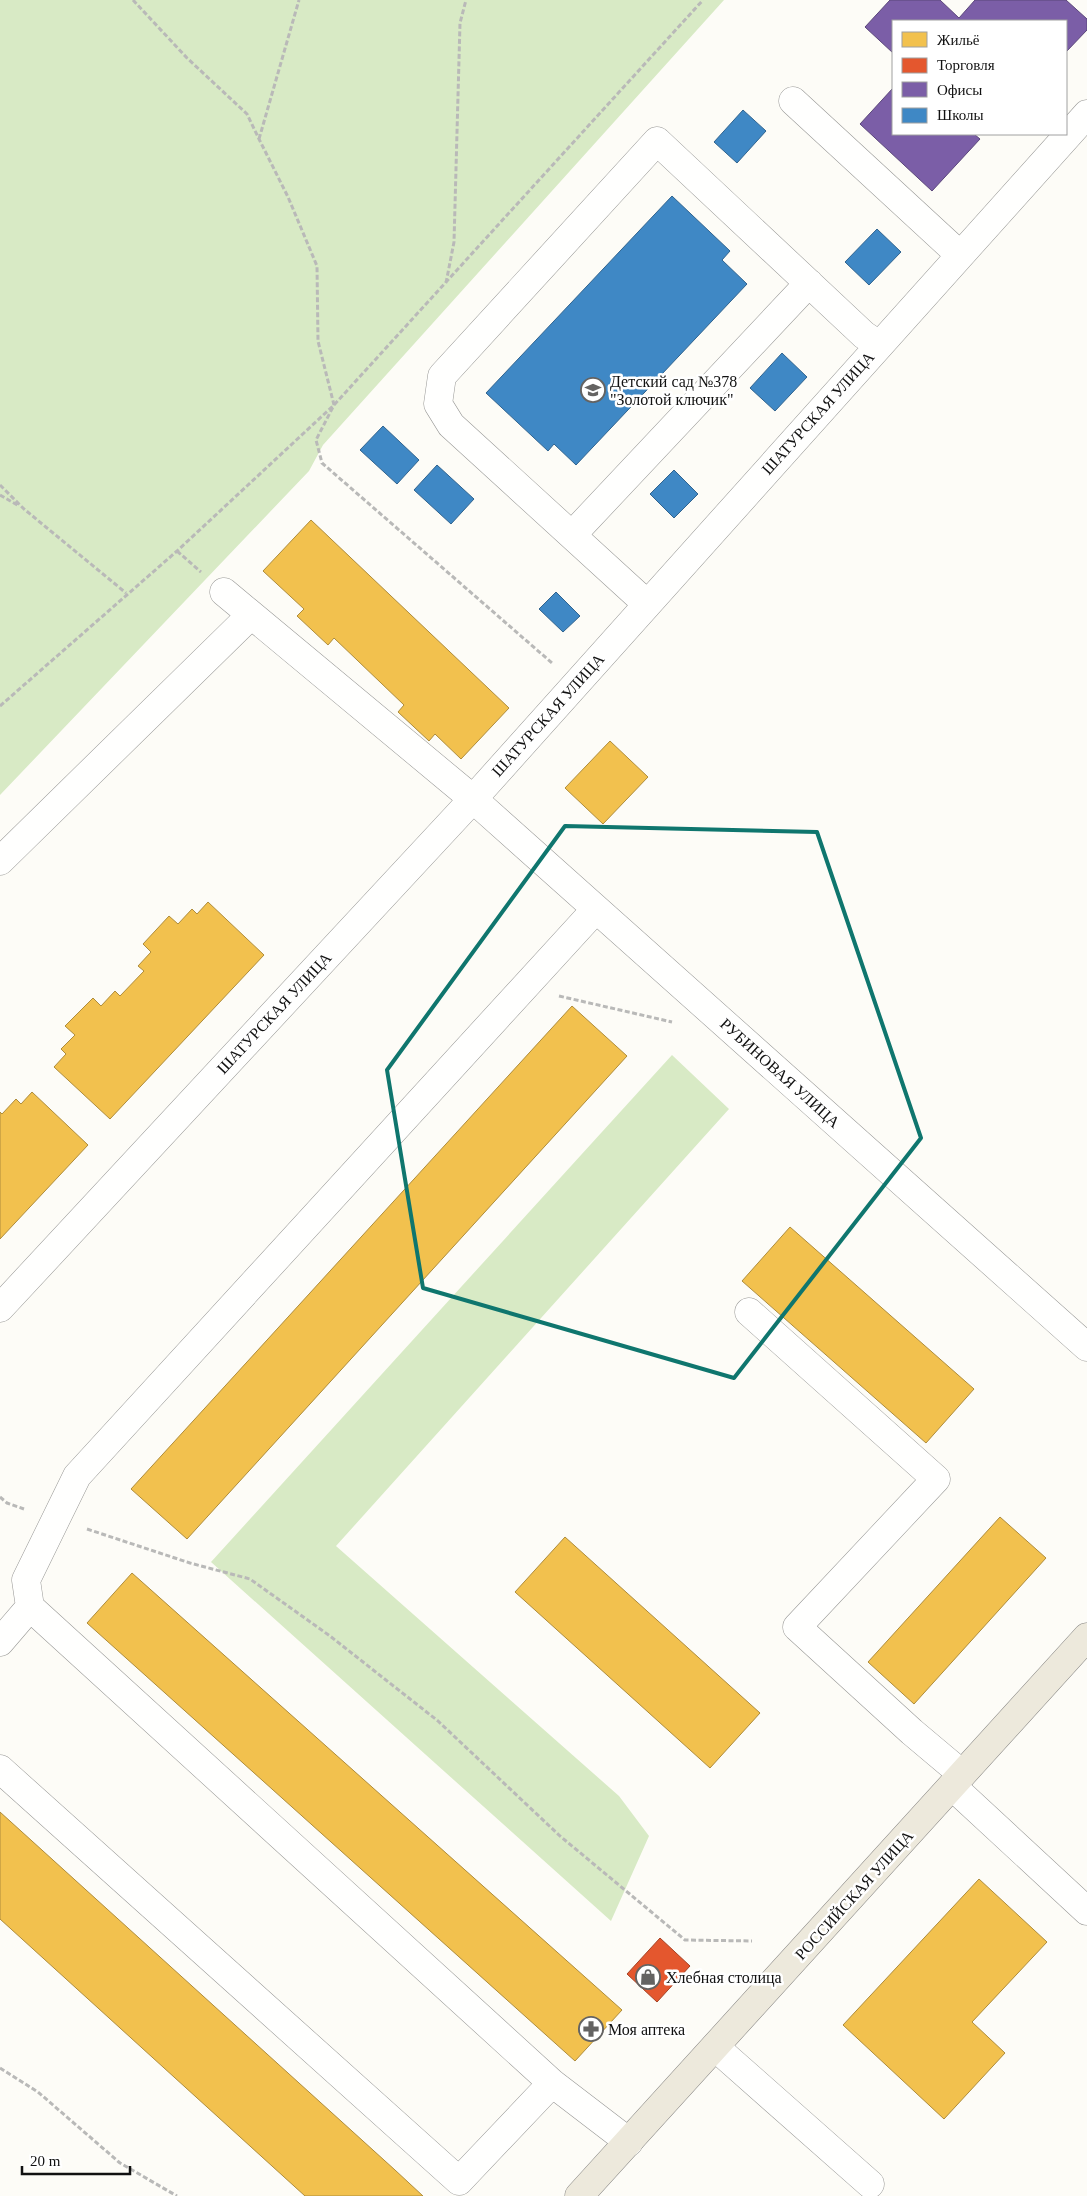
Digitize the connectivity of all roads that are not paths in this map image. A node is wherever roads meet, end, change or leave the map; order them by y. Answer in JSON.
{"nodes":[{"id":1,"x":793,"y":102,"type":"dead end"},
{"id":2,"x":1087,"y":114,"type":"edge"},
{"id":3,"x":960,"y":255,"type":"junction"},
{"id":4,"x":809,"y":283,"type":"junction"},
{"id":5,"x":879,"y":346,"type":"junction"},
{"id":6,"x":572,"y":535,"type":"junction"},
{"id":7,"x":224,"y":592,"type":"dead end"},
{"id":8,"x":647,"y":604,"type":"junction"},
{"id":9,"x":251,"y":615,"type":"junction"},
{"id":10,"x":473,"y":799,"type":"junction"},
{"id":11,"x":0,"y":861,"type":"edge"},
{"id":12,"x":596,"y":909,"type":"junction"},
{"id":13,"x":0,"y":1308,"type":"edge"},
{"id":14,"x":749,"y":1312,"type":"dead end"},
{"id":15,"x":1087,"y":1347,"type":"edge"},
{"id":16,"x":30,"y":1607,"type":"junction"},
{"id":17,"x":1087,"y":1637,"type":"edge"},
{"id":18,"x":0,"y":1642,"type":"edge"},
{"id":19,"x":0,"y":1769,"type":"edge"},
{"id":20,"x":957,"y":1780,"type":"junction"},
{"id":21,"x":1087,"y":1911,"type":"edge"},
{"id":22,"x":716,"y":2046,"type":"junction"},
{"id":23,"x":552,"y":2083,"type":"junction"},
{"id":24,"x":628,"y":2142,"type":"junction"},
{"id":25,"x":870,"y":2184,"type":"dead end"},
{"id":26,"x":579,"y":2196,"type":"edge"}],
"edges":[{"from":1,"to":3,"type":"street"},
{"from":2,"to":3,"type":"street","name":"ШАТУРСКАЯ УЛИЦА"},
{"from":3,"to":5,"type":"street","name":"ШАТУРСКАЯ УЛИЦА"},
{"from":4,"to":5,"type":"street"},
{"from":4,"to":6,"type":"street"},
{"from":4,"to":6,"type":"street"},
{"from":5,"to":8,"type":"street","name":"ШАТУРСКАЯ УЛИЦА"},
{"from":6,"to":8,"type":"street"},
{"from":7,"to":9,"type":"street","name":"РУБИНОВАЯ УЛИЦА"},
{"from":8,"to":10,"type":"street","name":"ШАТУРСКАЯ УЛИЦА"},
{"from":9,"to":10,"type":"street","name":"РУБИНОВАЯ УЛИЦА"},
{"from":9,"to":11,"type":"street"},
{"from":10,"to":12,"type":"street","name":"РУБИНОВАЯ УЛИЦА"},
{"from":10,"to":13,"type":"street","name":"ШАТУРСКАЯ УЛИЦА"},
{"from":12,"to":15,"type":"street","name":"РУБИНОВАЯ УЛИЦА"},
{"from":12,"to":16,"type":"street"},
{"from":14,"to":20,"type":"street"},
{"from":16,"to":18,"type":"street"},
{"from":16,"to":23,"type":"street"},
{"from":17,"to":20,"type":"main road","name":"РОССИЙСКАЯ УЛИЦА"},
{"from":19,"to":23,"type":"street"},
{"from":20,"to":21,"type":"street"},
{"from":20,"to":22,"type":"main road","name":"РОССИЙСКАЯ УЛИЦА"},
{"from":22,"to":24,"type":"main road","name":"РОССИЙСКАЯ УЛИЦА"},
{"from":22,"to":25,"type":"street"},
{"from":23,"to":24,"type":"street"},
{"from":24,"to":26,"type":"main road","name":"РОССИЙСКАЯ УЛИЦА"}]}
